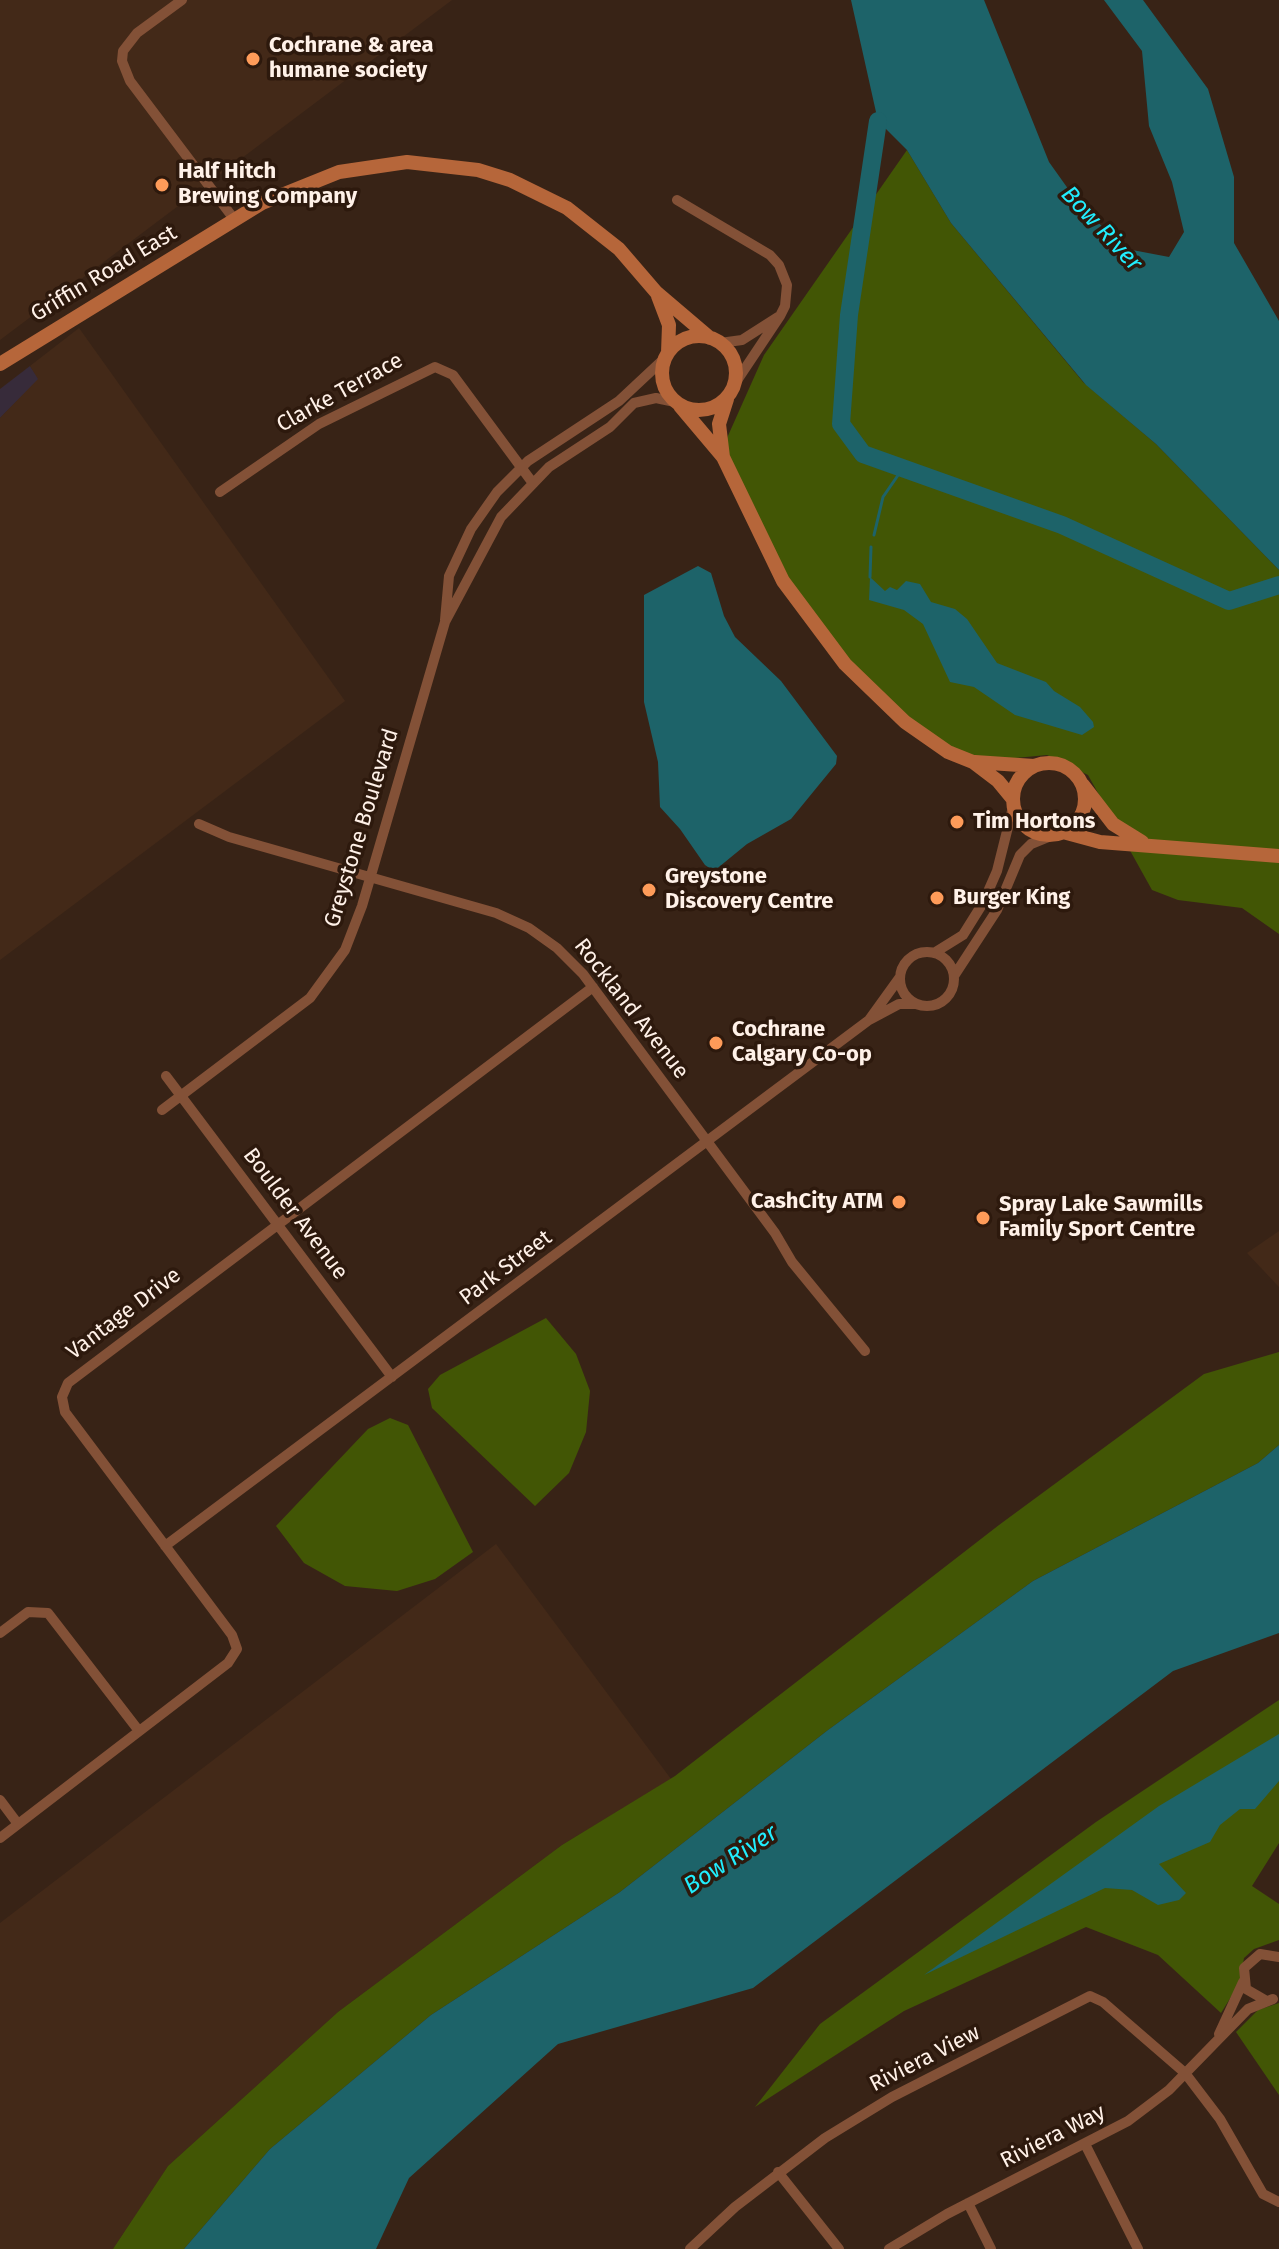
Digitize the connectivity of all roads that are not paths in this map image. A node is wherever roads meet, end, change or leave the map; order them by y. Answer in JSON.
{"nodes":[{"id":1,"x":182,"y":0,"type":"edge"},
{"id":2,"x":677,"y":200,"type":"dead end"},
{"id":3,"x":234,"y":219,"type":"junction"},
{"id":4,"x":656,"y":292,"type":"junction"},
{"id":5,"x":780,"y":316,"type":"junction"},
{"id":6,"x":715,"y":340,"type":"junction"},
{"id":7,"x":667,"y":355,"type":"junction"},
{"id":8,"x":0,"y":364,"type":"edge"},
{"id":9,"x":731,"y":392,"type":"junction"},
{"id":10,"x":678,"y":404,"type":"junction"},
{"id":11,"x":723,"y":457,"type":"junction"},
{"id":12,"x":521,"y":467,"type":"junction"},
{"id":13,"x":532,"y":482,"type":"junction"},
{"id":14,"x":220,"y":492,"type":"dead end"},
{"id":15,"x":445,"y":622,"type":"junction"},
{"id":16,"x":973,"y":762,"type":"junction"},
{"id":17,"x":1034,"y":766,"type":"junction"},
{"id":18,"x":1080,"y":781,"type":"junction"},
{"id":19,"x":1012,"y":802,"type":"junction"},
{"id":20,"x":199,"y":824,"type":"dead end"},
{"id":21,"x":1058,"y":833,"type":"junction"},
{"id":22,"x":1153,"y":846,"type":"junction"},
{"id":23,"x":1279,"y":856,"type":"edge"},
{"id":24,"x":370,"y":876,"type":"junction"},
{"id":25,"x":934,"y":953,"type":"junction"},
{"id":26,"x":954,"y":976,"type":"junction"},
{"id":27,"x":900,"y":977,"type":"junction"},
{"id":28,"x":593,"y":987,"type":"junction"},
{"id":29,"x":917,"y":1004,"type":"junction"},
{"id":30,"x":869,"y":1020,"type":"junction"},
{"id":31,"x":166,"y":1076,"type":"dead end"},
{"id":32,"x":181,"y":1095,"type":"junction"},
{"id":33,"x":162,"y":1110,"type":"dead end"},
{"id":34,"x":708,"y":1142,"type":"junction"},
{"id":35,"x":278,"y":1224,"type":"junction"},
{"id":36,"x":865,"y":1351,"type":"dead end"},
{"id":37,"x":392,"y":1377,"type":"junction"},
{"id":38,"x":165,"y":1546,"type":"junction"},
{"id":39,"x":0,"y":1633,"type":"edge"},
{"id":40,"x":139,"y":1731,"type":"junction"},
{"id":41,"x":0,"y":1800,"type":"edge"},
{"id":42,"x":18,"y":1824,"type":"junction"},
{"id":43,"x":0,"y":1838,"type":"edge"},
{"id":44,"x":1279,"y":1946,"type":"edge"},
{"id":45,"x":1260,"y":1954,"type":"junction"},
{"id":46,"x":1279,"y":1957,"type":"edge"},
{"id":47,"x":1243,"y":1982,"type":"junction"},
{"id":48,"x":1276,"y":1997,"type":"edge"},
{"id":49,"x":1217,"y":2038,"type":"junction"},
{"id":50,"x":1185,"y":2073,"type":"junction"},
{"id":51,"x":1085,"y":2144,"type":"junction"},
{"id":52,"x":778,"y":2172,"type":"junction"},
{"id":53,"x":1279,"y":2202,"type":"edge"},
{"id":54,"x":968,"y":2203,"type":"junction"},
{"id":55,"x":690,"y":2249,"type":"edge"},
{"id":56,"x":839,"y":2249,"type":"edge"},
{"id":57,"x":889,"y":2249,"type":"edge"},
{"id":58,"x":991,"y":2249,"type":"edge"},
{"id":59,"x":1138,"y":2249,"type":"edge"}],
"edges":[{"from":1,"to":3,"type":"street"},
{"from":2,"to":5,"type":"street"},
{"from":3,"to":4,"type":"main road","name":"Griffin Road East"},
{"from":3,"to":8,"type":"main road","name":"Griffin Road East"},
{"from":4,"to":6,"type":"main road","name":"Griffin Road East"},
{"from":4,"to":7,"type":"main road","name":"Griffin Road East"},
{"from":5,"to":6,"type":"street"},
{"from":5,"to":9,"type":"street"},
{"from":6,"to":7,"type":"main road"},
{"from":6,"to":9,"type":"main road"},
{"from":7,"to":10,"type":"main road"},
{"from":7,"to":12,"type":"street","name":"Greystone Boulevard"},
{"from":9,"to":10,"type":"main road"},
{"from":9,"to":11,"type":"main road"},
{"from":10,"to":11,"type":"main road"},
{"from":10,"to":13,"type":"street","name":"Greystone Boulevard"},
{"from":11,"to":16,"type":"main road"},
{"from":12,"to":13,"type":"street","name":"Clarke Terrace"},
{"from":12,"to":14,"type":"street","name":"Clarke Terrace"},
{"from":12,"to":15,"type":"street","name":"Greystone Boulevard"},
{"from":13,"to":15,"type":"street","name":"Greystone Boulevard"},
{"from":15,"to":24,"type":"street","name":"Greystone Boulevard"},
{"from":16,"to":17,"type":"main road"},
{"from":16,"to":19,"type":"main road"},
{"from":17,"to":18,"type":"main road"},
{"from":17,"to":19,"type":"main road"},
{"from":18,"to":21,"type":"main road"},
{"from":18,"to":22,"type":"main road"},
{"from":19,"to":21,"type":"main road"},
{"from":19,"to":25,"type":"street"},
{"from":20,"to":24,"type":"street"},
{"from":21,"to":22,"type":"main road"},
{"from":21,"to":26,"type":"street"},
{"from":22,"to":23,"type":"main road"},
{"from":24,"to":28,"type":"street","name":"Rockland Avenue"},
{"from":24,"to":32,"type":"street","name":"Greystone Boulevard"},
{"from":25,"to":26,"type":"street"},
{"from":25,"to":27,"type":"street"},
{"from":26,"to":29,"type":"street"},
{"from":27,"to":29,"type":"street"},
{"from":27,"to":30,"type":"street","name":"Park Street"},
{"from":28,"to":34,"type":"street","name":"Rockland Avenue"},
{"from":28,"to":35,"type":"street","name":"Vantage Drive"},
{"from":29,"to":30,"type":"street","name":"Park Street"},
{"from":30,"to":34,"type":"street","name":"Park Street"},
{"from":31,"to":32,"type":"street","name":"Boulder Avenue"},
{"from":32,"to":33,"type":"street","name":"Greystone Boulevard"},
{"from":32,"to":35,"type":"street","name":"Boulder Avenue"},
{"from":34,"to":36,"type":"street","name":"Rockland Avenue"},
{"from":34,"to":37,"type":"street","name":"Park Street"},
{"from":35,"to":37,"type":"street","name":"Boulder Avenue"},
{"from":35,"to":38,"type":"street","name":"Vantage Drive"},
{"from":37,"to":38,"type":"street","name":"Park Street"},
{"from":38,"to":40,"type":"street","name":"Vantage Drive"},
{"from":39,"to":40,"type":"street"},
{"from":40,"to":42,"type":"street","name":"Vantage Drive"},
{"from":41,"to":42,"type":"street"},
{"from":42,"to":43,"type":"street","name":"Vantage Drive"},
{"from":44,"to":45,"type":"street"},
{"from":45,"to":46,"type":"street"},
{"from":45,"to":47,"type":"street","name":"Riviera Way"},
{"from":47,"to":48,"type":"street","name":"Riviera Way"},
{"from":47,"to":49,"type":"street","name":"Riviera Way"},
{"from":48,"to":49,"type":"street","name":"Riviera Way"},
{"from":49,"to":50,"type":"street","name":"Riviera Way"},
{"from":50,"to":51,"type":"street","name":"Riviera Way"},
{"from":50,"to":52,"type":"street","name":"Riviera View"},
{"from":50,"to":53,"type":"street","name":"Riviera View"},
{"from":51,"to":54,"type":"street","name":"Riviera Way"},
{"from":51,"to":59,"type":"street"},
{"from":52,"to":55,"type":"street","name":"Riviera View"},
{"from":52,"to":56,"type":"street"},
{"from":54,"to":57,"type":"street","name":"Riviera Way"},
{"from":54,"to":58,"type":"street"}]}
